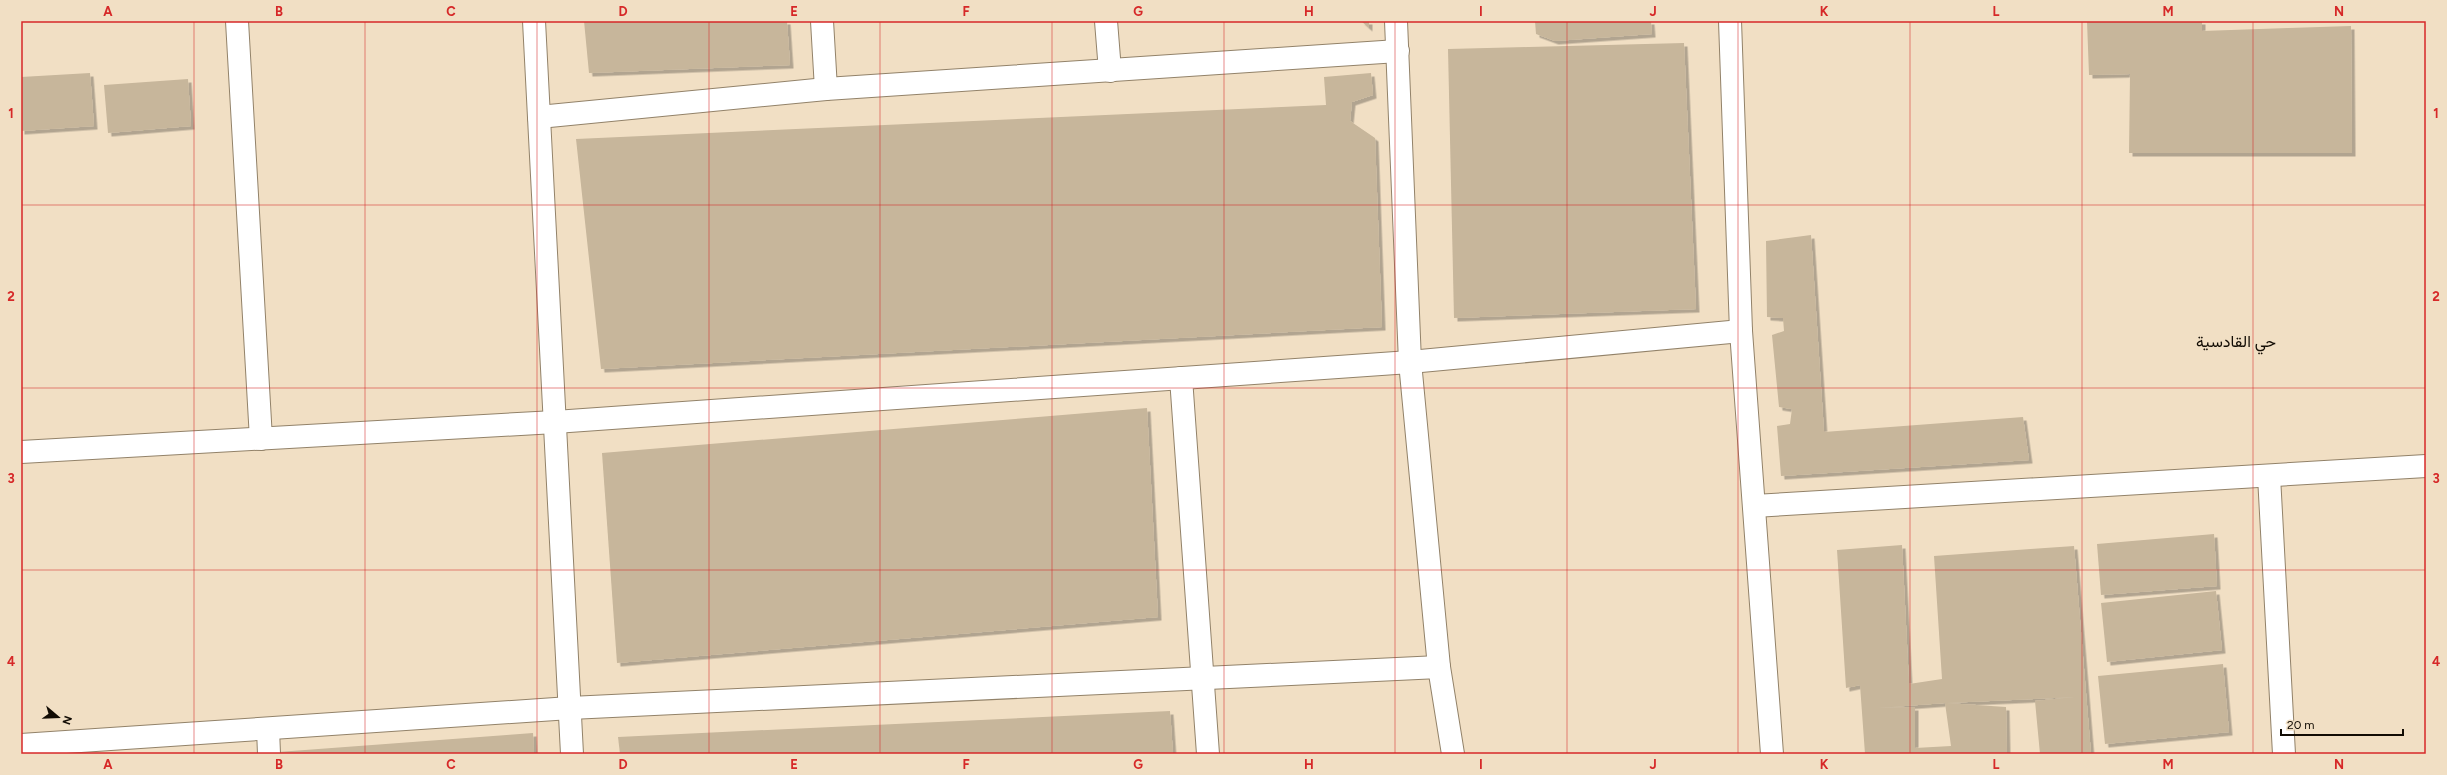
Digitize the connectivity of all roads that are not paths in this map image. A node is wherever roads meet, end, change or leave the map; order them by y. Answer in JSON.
{"nodes":[{"id":1,"x":237,"y":21,"type":"edge"},
{"id":2,"x":534,"y":21,"type":"edge"},
{"id":3,"x":822,"y":21,"type":"edge"},
{"id":4,"x":1106,"y":21,"type":"edge"},
{"id":5,"x":1396,"y":21,"type":"edge"},
{"id":6,"x":1730,"y":21,"type":"edge"},
{"id":7,"x":1398,"y":51,"type":"junction"},
{"id":8,"x":1110,"y":71,"type":"junction"},
{"id":9,"x":826,"y":89,"type":"junction"},
{"id":10,"x":539,"y":117,"type":"junction"},
{"id":11,"x":1741,"y":331,"type":"junction"},
{"id":12,"x":1410,"y":362,"type":"junction"},
{"id":13,"x":1181,"y":378,"type":"junction"},
{"id":14,"x":555,"y":422,"type":"junction"},
{"id":15,"x":261,"y":439,"type":"junction"},
{"id":16,"x":21,"y":452,"type":"edge"},
{"id":17,"x":2426,"y":466,"type":"edge"},
{"id":18,"x":2270,"y":476,"type":"junction"},
{"id":19,"x":1754,"y":506,"type":"junction"},
{"id":20,"x":1439,"y":667,"type":"junction"},
{"id":21,"x":1203,"y":678,"type":"junction"},
{"id":22,"x":570,"y":708,"type":"junction"},
{"id":23,"x":268,"y":729,"type":"junction"},
{"id":24,"x":21,"y":745,"type":"edge"},
{"id":25,"x":269,"y":754,"type":"edge"},
{"id":26,"x":572,"y":754,"type":"edge"},
{"id":27,"x":1208,"y":754,"type":"edge"},
{"id":28,"x":1453,"y":754,"type":"edge"},
{"id":29,"x":1772,"y":754,"type":"edge"},
{"id":30,"x":2284,"y":754,"type":"edge"}],
"edges":[{"from":1,"to":15,"type":"street"},
{"from":2,"to":10,"type":"street"},
{"from":3,"to":9,"type":"street"},
{"from":4,"to":8,"type":"street"},
{"from":5,"to":7,"type":"street"},
{"from":6,"to":11,"type":"street"},
{"from":7,"to":8,"type":"street"},
{"from":7,"to":12,"type":"street"},
{"from":8,"to":9,"type":"street"},
{"from":9,"to":10,"type":"street"},
{"from":10,"to":14,"type":"street"},
{"from":11,"to":12,"type":"street"},
{"from":11,"to":19,"type":"street"},
{"from":12,"to":13,"type":"street"},
{"from":12,"to":20,"type":"street"},
{"from":13,"to":14,"type":"street"},
{"from":13,"to":21,"type":"street"},
{"from":14,"to":15,"type":"street"},
{"from":14,"to":22,"type":"street"},
{"from":15,"to":16,"type":"street"},
{"from":17,"to":18,"type":"street"},
{"from":18,"to":19,"type":"street"},
{"from":18,"to":30,"type":"street"},
{"from":19,"to":29,"type":"street"},
{"from":20,"to":21,"type":"street"},
{"from":20,"to":28,"type":"street"},
{"from":21,"to":22,"type":"street"},
{"from":21,"to":27,"type":"street"},
{"from":22,"to":23,"type":"street"},
{"from":22,"to":26,"type":"street"},
{"from":23,"to":24,"type":"street"},
{"from":23,"to":25,"type":"street"}]}
